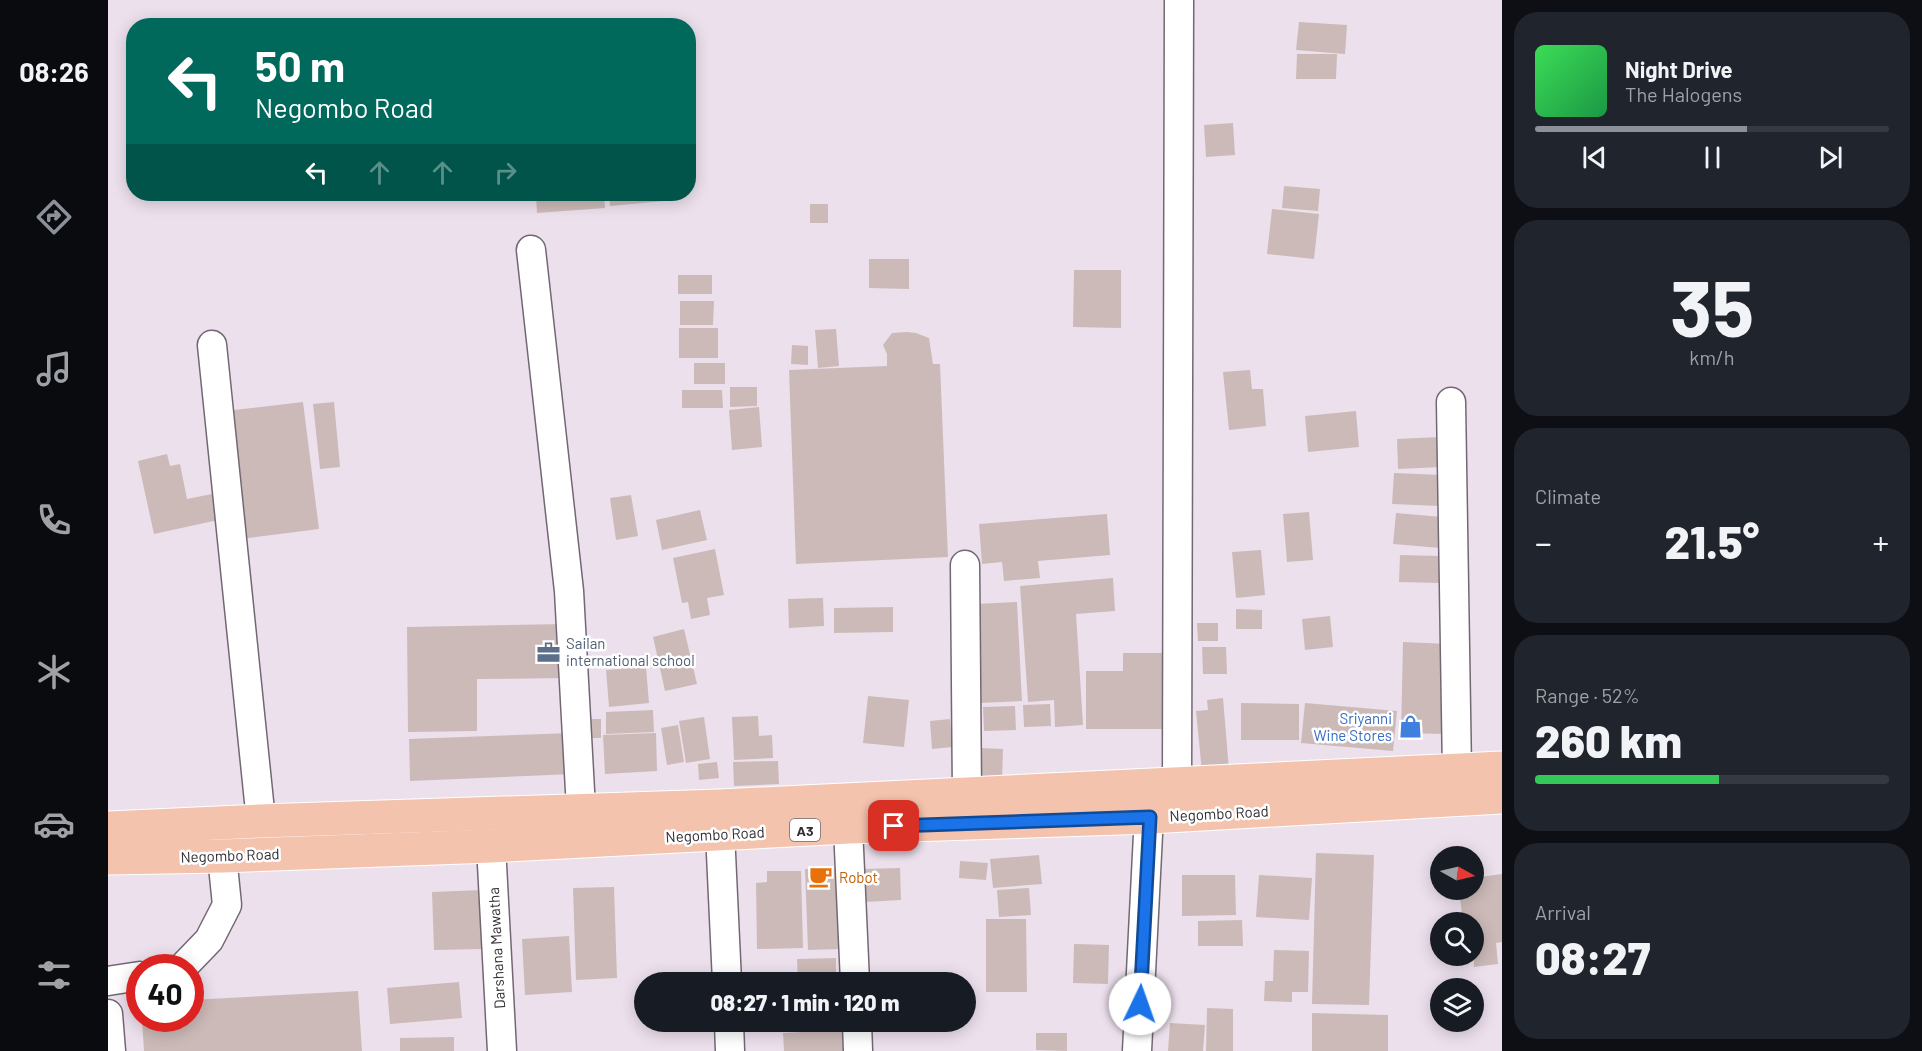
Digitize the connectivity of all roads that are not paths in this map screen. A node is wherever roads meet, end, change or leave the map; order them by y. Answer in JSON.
{"nodes":[{"id":1,"x":1179,"y":0,"type":"edge"},
{"id":2,"x":531,"y":250,"type":"dead end"},
{"id":3,"x":212,"y":345,"type":"dead end"},
{"id":4,"x":1451,"y":402,"type":"dead end"},
{"id":5,"x":965,"y":565,"type":"dead end"},
{"id":6,"x":1502,"y":768,"type":"edge"},
{"id":7,"x":1457,"y":771,"type":"junction"},
{"id":8,"x":967,"y":795,"type":"junction"},
{"id":9,"x":1502,"y":797,"type":"edge"},
{"id":10,"x":1164,"y":801,"type":"junction"},
{"id":11,"x":581,"y":809,"type":"junction"},
{"id":12,"x":719,"y":820,"type":"junction"},
{"id":13,"x":261,"y":821,"type":"junction"},
{"id":14,"x":848,"y":827,"type":"junction"},
{"id":15,"x":108,"y":828,"type":"edge"},
{"id":16,"x":491,"y":846,"type":"junction"},
{"id":17,"x":222,"y":856,"type":"junction"},
{"id":18,"x":108,"y":858,"type":"edge"},
{"id":19,"x":196,"y":954,"type":"edge"},
{"id":20,"x":727,"y":972,"type":"edge"},
{"id":21,"x":855,"y":972,"type":"edge"},
{"id":22,"x":126,"y":978,"type":"edge"},
{"id":23,"x":108,"y":981,"type":"edge"},
{"id":24,"x":108,"y":1014,"type":"edge"},
{"id":25,"x":729,"y":1032,"type":"edge"},
{"id":26,"x":857,"y":1032,"type":"edge"},
{"id":27,"x":111,"y":1051,"type":"edge"},
{"id":28,"x":502,"y":1051,"type":"edge"},
{"id":29,"x":730,"y":1051,"type":"edge"},
{"id":30,"x":858,"y":1051,"type":"edge"},
{"id":31,"x":1137,"y":1051,"type":"edge"}],
"edges":[{"from":1,"to":10,"type":"street"},
{"from":2,"to":11,"type":"street"},
{"from":3,"to":13,"type":"street"},
{"from":4,"to":7,"type":"street"},
{"from":5,"to":8,"type":"street"},
{"from":6,"to":7,"type":"highway","name":"Negombo Road","number":"A3"},
{"from":7,"to":10,"type":"highway","name":"Negombo Road","number":"A3"},
{"from":8,"to":10,"type":"highway","name":"Negombo Road","number":"A3"},
{"from":8,"to":12,"type":"highway","name":"Negombo Road","number":"A3"},
{"from":9,"to":10,"type":"highway","name":"Negombo Road","number":"A3"},
{"from":10,"to":14,"type":"highway","name":"Negombo Road","number":"A3"},
{"from":10,"to":31,"type":"street"},
{"from":11,"to":12,"type":"highway","name":"Negombo Road","number":"A3"},
{"from":11,"to":13,"type":"highway","name":"Negombo Road","number":"A3"},
{"from":12,"to":14,"type":"highway","name":"Negombo Road","number":"A3"},
{"from":12,"to":16,"type":"highway","name":"Negombo Road","number":"A3"},
{"from":12,"to":20,"type":"street"},
{"from":13,"to":15,"type":"highway","name":"Negombo Road","number":"A3"},
{"from":14,"to":21,"type":"street"},
{"from":16,"to":17,"type":"highway","name":"Negombo Road","number":"A3"},
{"from":16,"to":28,"type":"street","name":"Darshana Mawatha"},
{"from":17,"to":18,"type":"highway","name":"Negombo Road","number":"A3"},
{"from":17,"to":19,"type":"street"},
{"from":22,"to":23,"type":"street"},
{"from":24,"to":27,"type":"street"},
{"from":25,"to":29,"type":"street"},
{"from":26,"to":30,"type":"street"}]}
